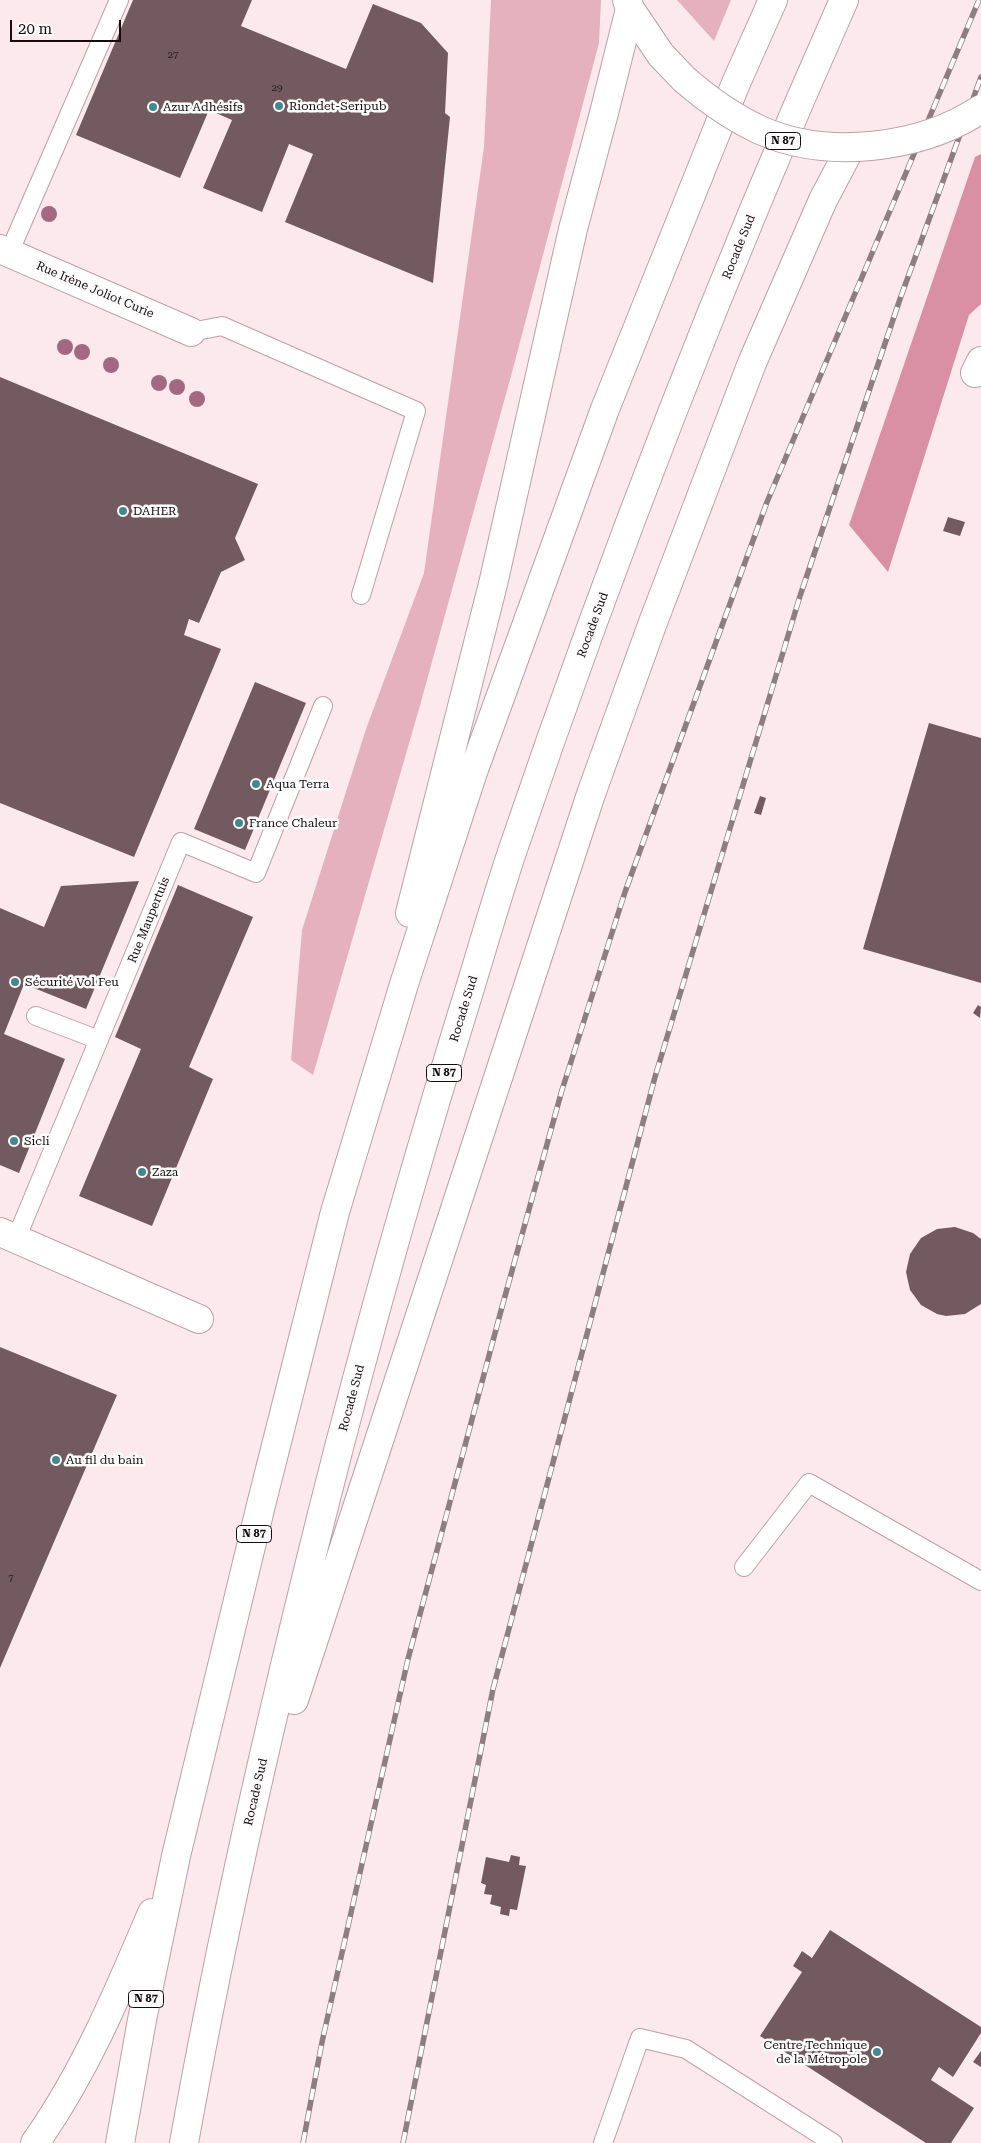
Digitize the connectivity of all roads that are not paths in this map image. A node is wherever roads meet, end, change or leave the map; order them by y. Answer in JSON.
{"nodes":[{"id":1,"x":119,"y":0,"type":"edge"},
{"id":2,"x":773,"y":0,"type":"edge"},
{"id":3,"x":844,"y":0,"type":"edge"},
{"id":4,"x":628,"y":4,"type":"edge"},
{"id":5,"x":981,"y":109,"type":"edge"},
{"id":6,"x":851,"y":147,"type":"junction"},
{"id":7,"x":5,"y":251,"type":"edge"},
{"id":8,"x":191,"y":332,"type":"joint"},
{"id":9,"x":361,"y":595,"type":"dead end"},
{"id":10,"x":323,"y":706,"type":"dead end"},
{"id":11,"x":36,"y":1016,"type":"dead end"},
{"id":12,"x":99,"y":1040,"type":"junction"},
{"id":13,"x":336,"y":1212,"type":"junction"},
{"id":14,"x":8,"y":1236,"type":"edge"},
{"id":15,"x":199,"y":1319,"type":"dead end"},
{"id":16,"x":744,"y":1567,"type":"dead end"},
{"id":17,"x":981,"y":1581,"type":"edge"},
{"id":18,"x":176,"y":1856,"type":"junction"},
{"id":19,"x":235,"y":1885,"type":"junction"},
{"id":20,"x":35,"y":2143,"type":"edge"},
{"id":21,"x":120,"y":2143,"type":"edge"},
{"id":22,"x":184,"y":2143,"type":"edge"},
{"id":23,"x":603,"y":2143,"type":"edge"},
{"id":24,"x":833,"y":2143,"type":"edge"}],
"edges":[{"from":1,"to":7,"type":"lane"},
{"from":2,"to":13,"type":"main road","number":"N 87"},
{"from":3,"to":19,"type":"main road","name":"Rocade Sud","number":"N 87"},
{"from":4,"to":6,"type":"main road","bridge":true},
{"from":4,"to":13,"type":"main road"},
{"from":5,"to":6,"type":"main road","bridge":true},
{"from":6,"to":19,"type":"main road"},
{"from":7,"to":8,"type":"main road","name":"Rue Irène Joliot Curie"},
{"from":8,"to":9,"type":"lane"},
{"from":10,"to":12,"type":"lane","name":"Rue Maupertuis"},
{"from":11,"to":12,"type":"lane"},
{"from":12,"to":14,"type":"lane","name":"Rue Maupertuis"},
{"from":13,"to":18,"type":"main road","number":"N 87"},
{"from":14,"to":15,"type":"main road","name":"Rue Maupertuis"},
{"from":16,"to":17,"type":"lane"},
{"from":18,"to":20,"type":"main road"},
{"from":18,"to":21,"type":"main road","number":"N 87"},
{"from":19,"to":22,"type":"main road","name":"Rocade Sud","number":"N 87"},
{"from":23,"to":24,"type":"lane"}]}
